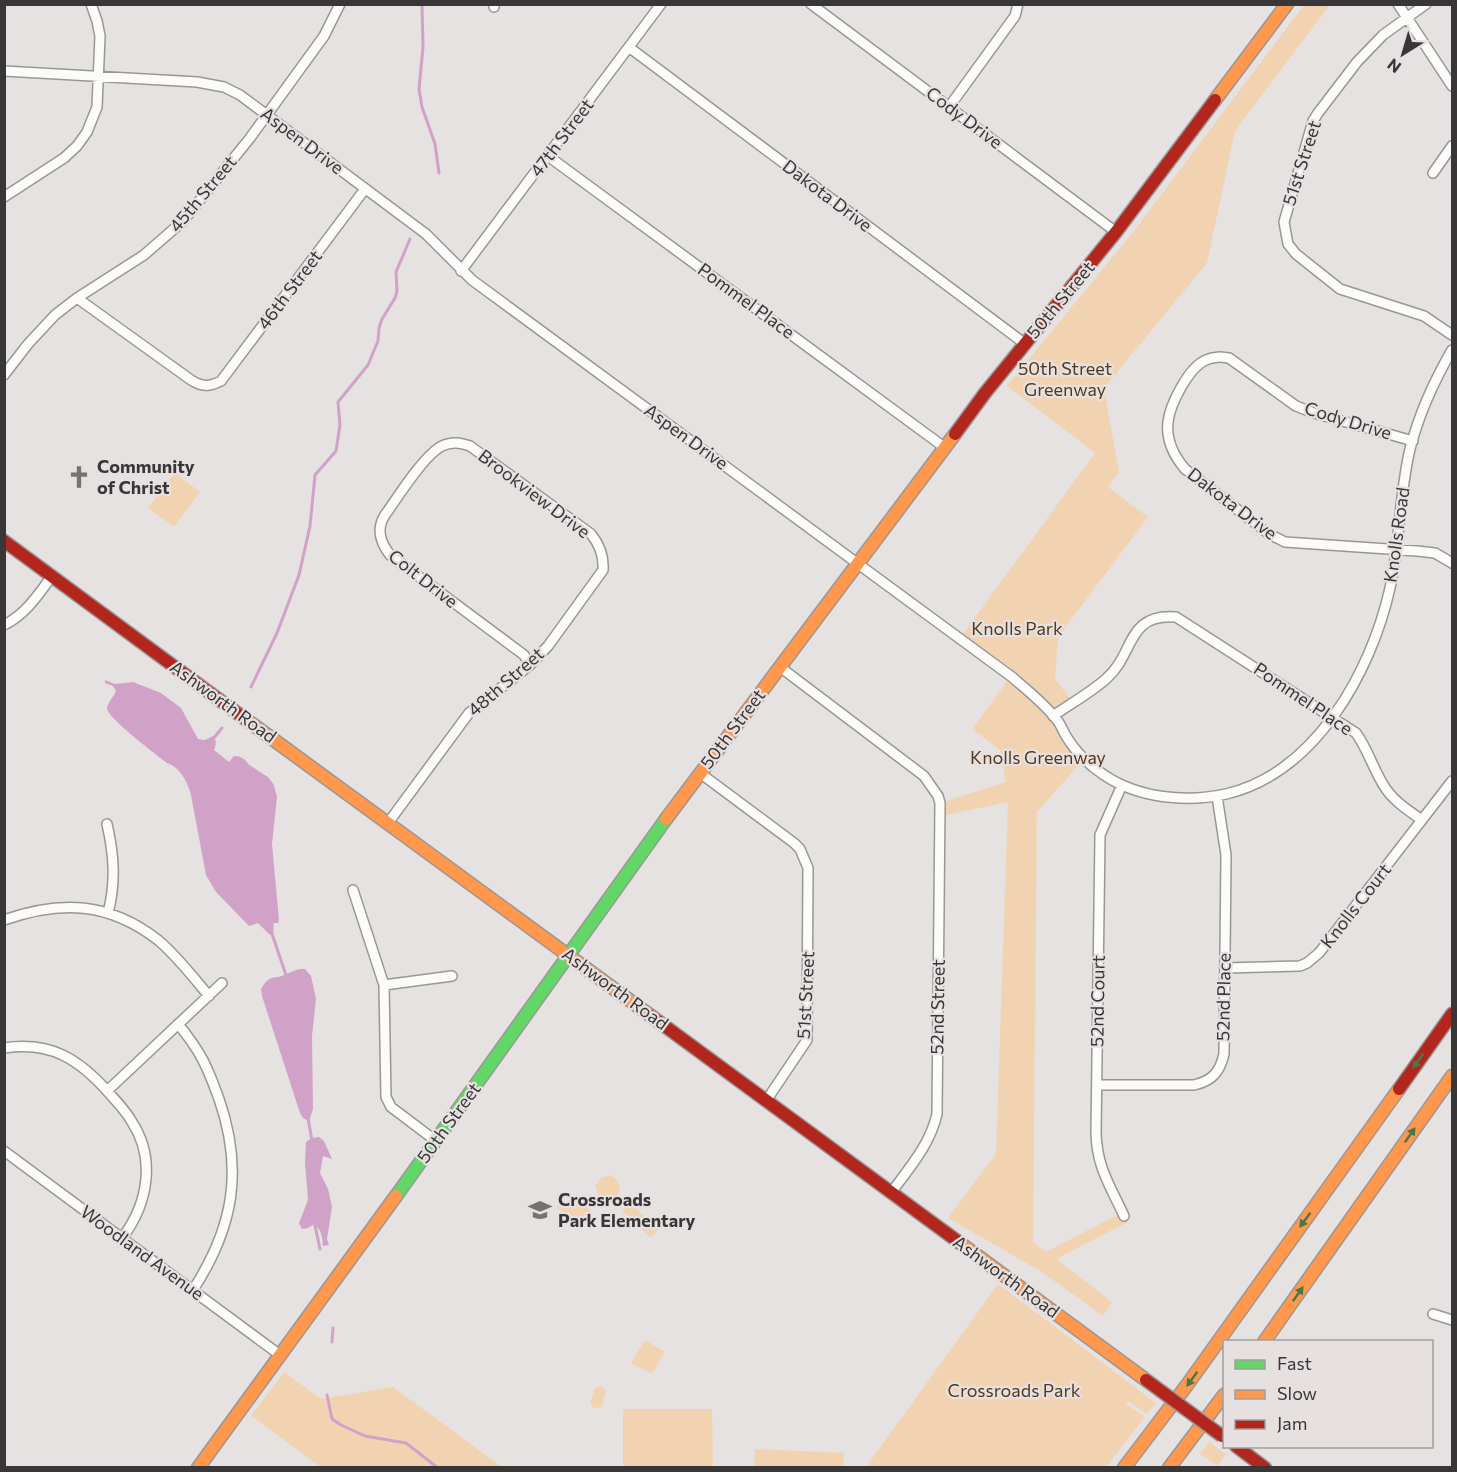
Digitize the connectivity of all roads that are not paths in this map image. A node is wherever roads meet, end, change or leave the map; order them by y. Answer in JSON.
{"nodes":[{"id":1,"x":91,"y":4,"type":"edge"},
{"id":2,"x":340,"y":4,"type":"edge"},
{"id":3,"x":661,"y":4,"type":"edge"},
{"id":4,"x":811,"y":4,"type":"edge"},
{"id":5,"x":1018,"y":4,"type":"edge"},
{"id":6,"x":1287,"y":4,"type":"edge"},
{"id":7,"x":1398,"y":4,"type":"edge"},
{"id":8,"x":1426,"y":4,"type":"edge"},
{"id":9,"x":1407,"y":18,"type":"junction"},
{"id":10,"x":630,"y":48,"type":"junction"},
{"id":11,"x":4,"y":71,"type":"edge"},
{"id":12,"x":98,"y":77,"type":"junction"},
{"id":13,"x":1452,"y":86,"type":"edge"},
{"id":14,"x":949,"y":107,"type":"junction"},
{"id":15,"x":267,"y":115,"type":"junction"},
{"id":16,"x":1452,"y":146,"type":"edge"},
{"id":17,"x":548,"y":156,"type":"junction"},
{"id":18,"x":1433,"y":173,"type":"dead end"},
{"id":19,"x":365,"y":189,"type":"junction"},
{"id":20,"x":4,"y":197,"type":"edge"},
{"id":21,"x":1116,"y":232,"type":"junction"},
{"id":22,"x":461,"y":271,"type":"junction"},
{"id":23,"x":77,"y":298,"type":"junction"},
{"id":24,"x":1452,"y":335,"type":"edge"},
{"id":25,"x":1024,"y":343,"type":"junction"},
{"id":26,"x":1452,"y":350,"type":"edge"},
{"id":27,"x":1193,"y":369,"type":"joint"},
{"id":28,"x":4,"y":375,"type":"edge"},
{"id":29,"x":1413,"y":441,"type":"junction"},
{"id":30,"x":441,"y":446,"type":"joint"},
{"id":31,"x":944,"y":447,"type":"junction"},
{"id":32,"x":4,"y":541,"type":"edge"},
{"id":33,"x":1396,"y":550,"type":"junction"},
{"id":34,"x":1452,"y":562,"type":"edge"},
{"id":35,"x":858,"y":563,"type":"junction"},
{"id":36,"x":603,"y":570,"type":"joint"},
{"id":37,"x":52,"y":576,"type":"junction"},
{"id":38,"x":4,"y":625,"type":"edge"},
{"id":39,"x":530,"y":665,"type":"junction"},
{"id":40,"x":780,"y":667,"type":"junction"},
{"id":41,"x":1053,"y":716,"type":"junction"},
{"id":42,"x":1331,"y":717,"type":"junction"},
{"id":43,"x":700,"y":773,"type":"junction"},
{"id":44,"x":1452,"y":781,"type":"edge"},
{"id":45,"x":1122,"y":785,"type":"junction"},
{"id":46,"x":1217,"y":796,"type":"junction"},
{"id":47,"x":1422,"y":820,"type":"junction"},
{"id":48,"x":388,"y":823,"type":"junction"},
{"id":49,"x":107,"y":824,"type":"dead end"},
{"id":50,"x":353,"y":890,"type":"dead end"},
{"id":51,"x":108,"y":913,"type":"junction"},
{"id":52,"x":4,"y":920,"type":"edge"},
{"id":53,"x":568,"y":955,"type":"junction"},
{"id":54,"x":1224,"y":968,"type":"junction"},
{"id":55,"x":452,"y":976,"type":"dead end"},
{"id":56,"x":222,"y":983,"type":"dead end"},
{"id":57,"x":384,"y":985,"type":"junction"},
{"id":58,"x":209,"y":996,"type":"junction"},
{"id":59,"x":1452,"y":1014,"type":"edge"},
{"id":60,"x":178,"y":1024,"type":"junction"},
{"id":61,"x":4,"y":1048,"type":"edge"},
{"id":62,"x":1452,"y":1076,"type":"edge"},
{"id":63,"x":1097,"y":1085,"type":"junction"},
{"id":64,"x":107,"y":1091,"type":"junction"},
{"id":65,"x":766,"y":1101,"type":"junction"},
{"id":66,"x":436,"y":1141,"type":"junction"},
{"id":67,"x":4,"y":1151,"type":"edge"},
{"id":68,"x":891,"y":1193,"type":"junction"},
{"id":69,"x":1124,"y":1216,"type":"dead end"},
{"id":70,"x":122,"y":1238,"type":"junction"},
{"id":71,"x":193,"y":1290,"type":"junction"},
{"id":72,"x":1433,"y":1314,"type":"dead end"},
{"id":73,"x":1452,"y":1320,"type":"edge"},
{"id":74,"x":1265,"y":1340,"type":"edge"},
{"id":75,"x":280,"y":1355,"type":"junction"},
{"id":76,"x":1223,"y":1396,"type":"edge"},
{"id":77,"x":1154,"y":1429,"type":"junction"},
{"id":78,"x":1223,"y":1437,"type":"edge"},
{"id":79,"x":1239,"y":1448,"type":"edge"},
{"id":80,"x":198,"y":1467,"type":"edge"},
{"id":81,"x":1119,"y":1467,"type":"edge"},
{"id":82,"x":1124,"y":1467,"type":"edge"},
{"id":83,"x":1169,"y":1467,"type":"edge"},
{"id":84,"x":1265,"y":1467,"type":"edge"}],
"edges":[{"from":1,"to":12,"type":"street"},
{"from":2,"to":15,"type":"street","name":"45th Street"},
{"from":3,"to":10,"type":"street","name":"47th Street"},
{"from":4,"to":14,"type":"street","name":"Cody Drive"},
{"from":5,"to":14,"type":"street"},
{"from":6,"to":21,"type":"main road","name":"50th Street"},
{"from":7,"to":9,"type":"street"},
{"from":8,"to":9,"type":"street","name":"51st Street"},
{"from":9,"to":13,"type":"street"},
{"from":9,"to":24,"type":"street","name":"51st Street"},
{"from":10,"to":17,"type":"street","name":"47th Street"},
{"from":10,"to":25,"type":"street","name":"Dakota Drive"},
{"from":11,"to":12,"type":"street","name":"Aspen Drive"},
{"from":12,"to":15,"type":"street","name":"Aspen Drive"},
{"from":12,"to":20,"type":"street"},
{"from":14,"to":21,"type":"street","name":"Cody Drive"},
{"from":15,"to":19,"type":"street","name":"Aspen Drive"},
{"from":15,"to":23,"type":"street","name":"45th Street"},
{"from":16,"to":18,"type":"street"},
{"from":17,"to":22,"type":"street","name":"47th Street"},
{"from":17,"to":31,"type":"street","name":"Pommel Place"},
{"from":19,"to":22,"type":"street","name":"Aspen Drive"},
{"from":19,"to":23,"type":"street","name":"46th Street"},
{"from":21,"to":25,"type":"main road","name":"50th Street"},
{"from":22,"to":35,"type":"street","name":"Aspen Drive"},
{"from":23,"to":28,"type":"street","name":"45th Street"},
{"from":25,"to":31,"type":"main road","name":"50th Street"},
{"from":26,"to":29,"type":"street","name":"Knolls Road"},
{"from":27,"to":29,"type":"street","name":"Cody Drive"},
{"from":27,"to":33,"type":"street","name":"Dakota Drive"},
{"from":29,"to":33,"type":"street","name":"Knolls Road"},
{"from":30,"to":36,"type":"street","name":"Brookview Drive"},
{"from":30,"to":39,"type":"street","name":"Colt Drive"},
{"from":31,"to":35,"type":"main road","name":"50th Street"},
{"from":32,"to":37,"type":"main road","name":"Ashworth Road"},
{"from":33,"to":34,"type":"street","name":"Dakota Drive"},
{"from":33,"to":42,"type":"street","name":"Knolls Road"},
{"from":35,"to":40,"type":"main road","name":"50th Street"},
{"from":35,"to":41,"type":"street","name":"Aspen Drive"},
{"from":36,"to":39,"type":"street","name":"48th Street"},
{"from":37,"to":38,"type":"street"},
{"from":37,"to":48,"type":"main road","name":"Ashworth Road"},
{"from":39,"to":48,"type":"street","name":"48th Street"},
{"from":40,"to":43,"type":"main road","name":"50th Street"},
{"from":40,"to":68,"type":"street","name":"52nd Street"},
{"from":41,"to":42,"type":"street","name":"Pommel Place"},
{"from":41,"to":45,"type":"street","name":"Aspen Drive"},
{"from":42,"to":46,"type":"street","name":"Aspen Drive"},
{"from":42,"to":47,"type":"street","name":"Pommel Place"},
{"from":43,"to":53,"type":"main road","name":"50th Street"},
{"from":43,"to":65,"type":"street","name":"51st Street"},
{"from":44,"to":47,"type":"street","name":"Knolls Court"},
{"from":45,"to":46,"type":"street","name":"Aspen Drive"},
{"from":45,"to":63,"type":"street","name":"52nd Court"},
{"from":46,"to":54,"type":"street","name":"52nd Place"},
{"from":47,"to":54,"type":"street","name":"Knolls Court"},
{"from":48,"to":53,"type":"main road","name":"Ashworth Road"},
{"from":49,"to":51,"type":"street"},
{"from":50,"to":57,"type":"street"},
{"from":51,"to":52,"type":"street"},
{"from":51,"to":58,"type":"street"},
{"from":53,"to":65,"type":"main road","name":"Ashworth Road"},
{"from":53,"to":66,"type":"main road","name":"50th Street"},
{"from":54,"to":63,"type":"street","name":"52nd Place"},
{"from":55,"to":57,"type":"street"},
{"from":56,"to":58,"type":"street"},
{"from":57,"to":66,"type":"street"},
{"from":58,"to":60,"type":"street"},
{"from":59,"to":77,"type":"main road","one_way":true},
{"from":60,"to":64,"type":"street"},
{"from":60,"to":71,"type":"street"},
{"from":61,"to":64,"type":"street"},
{"from":74,"to":62,"type":"main road","one_way":true},
{"from":63,"to":69,"type":"street","name":"52nd Court"},
{"from":64,"to":70,"type":"street"},
{"from":65,"to":68,"type":"main road","name":"Ashworth Road"},
{"from":66,"to":75,"type":"main road","name":"50th Street"},
{"from":67,"to":70,"type":"street","name":"Woodland Avenue"},
{"from":68,"to":78,"type":"main road","name":"Ashworth Road","bridge":true},
{"from":70,"to":71,"type":"street","name":"Woodland Avenue"},
{"from":71,"to":75,"type":"street","name":"Woodland Avenue"},
{"from":72,"to":73,"type":"street"},
{"from":75,"to":80,"type":"main road","name":"50th Street"},
{"from":76,"to":83,"type":"main road"},
{"from":77,"to":81,"type":"main road"},
{"from":77,"to":82,"type":"main road"},
{"from":79,"to":84,"type":"main road"}]}
